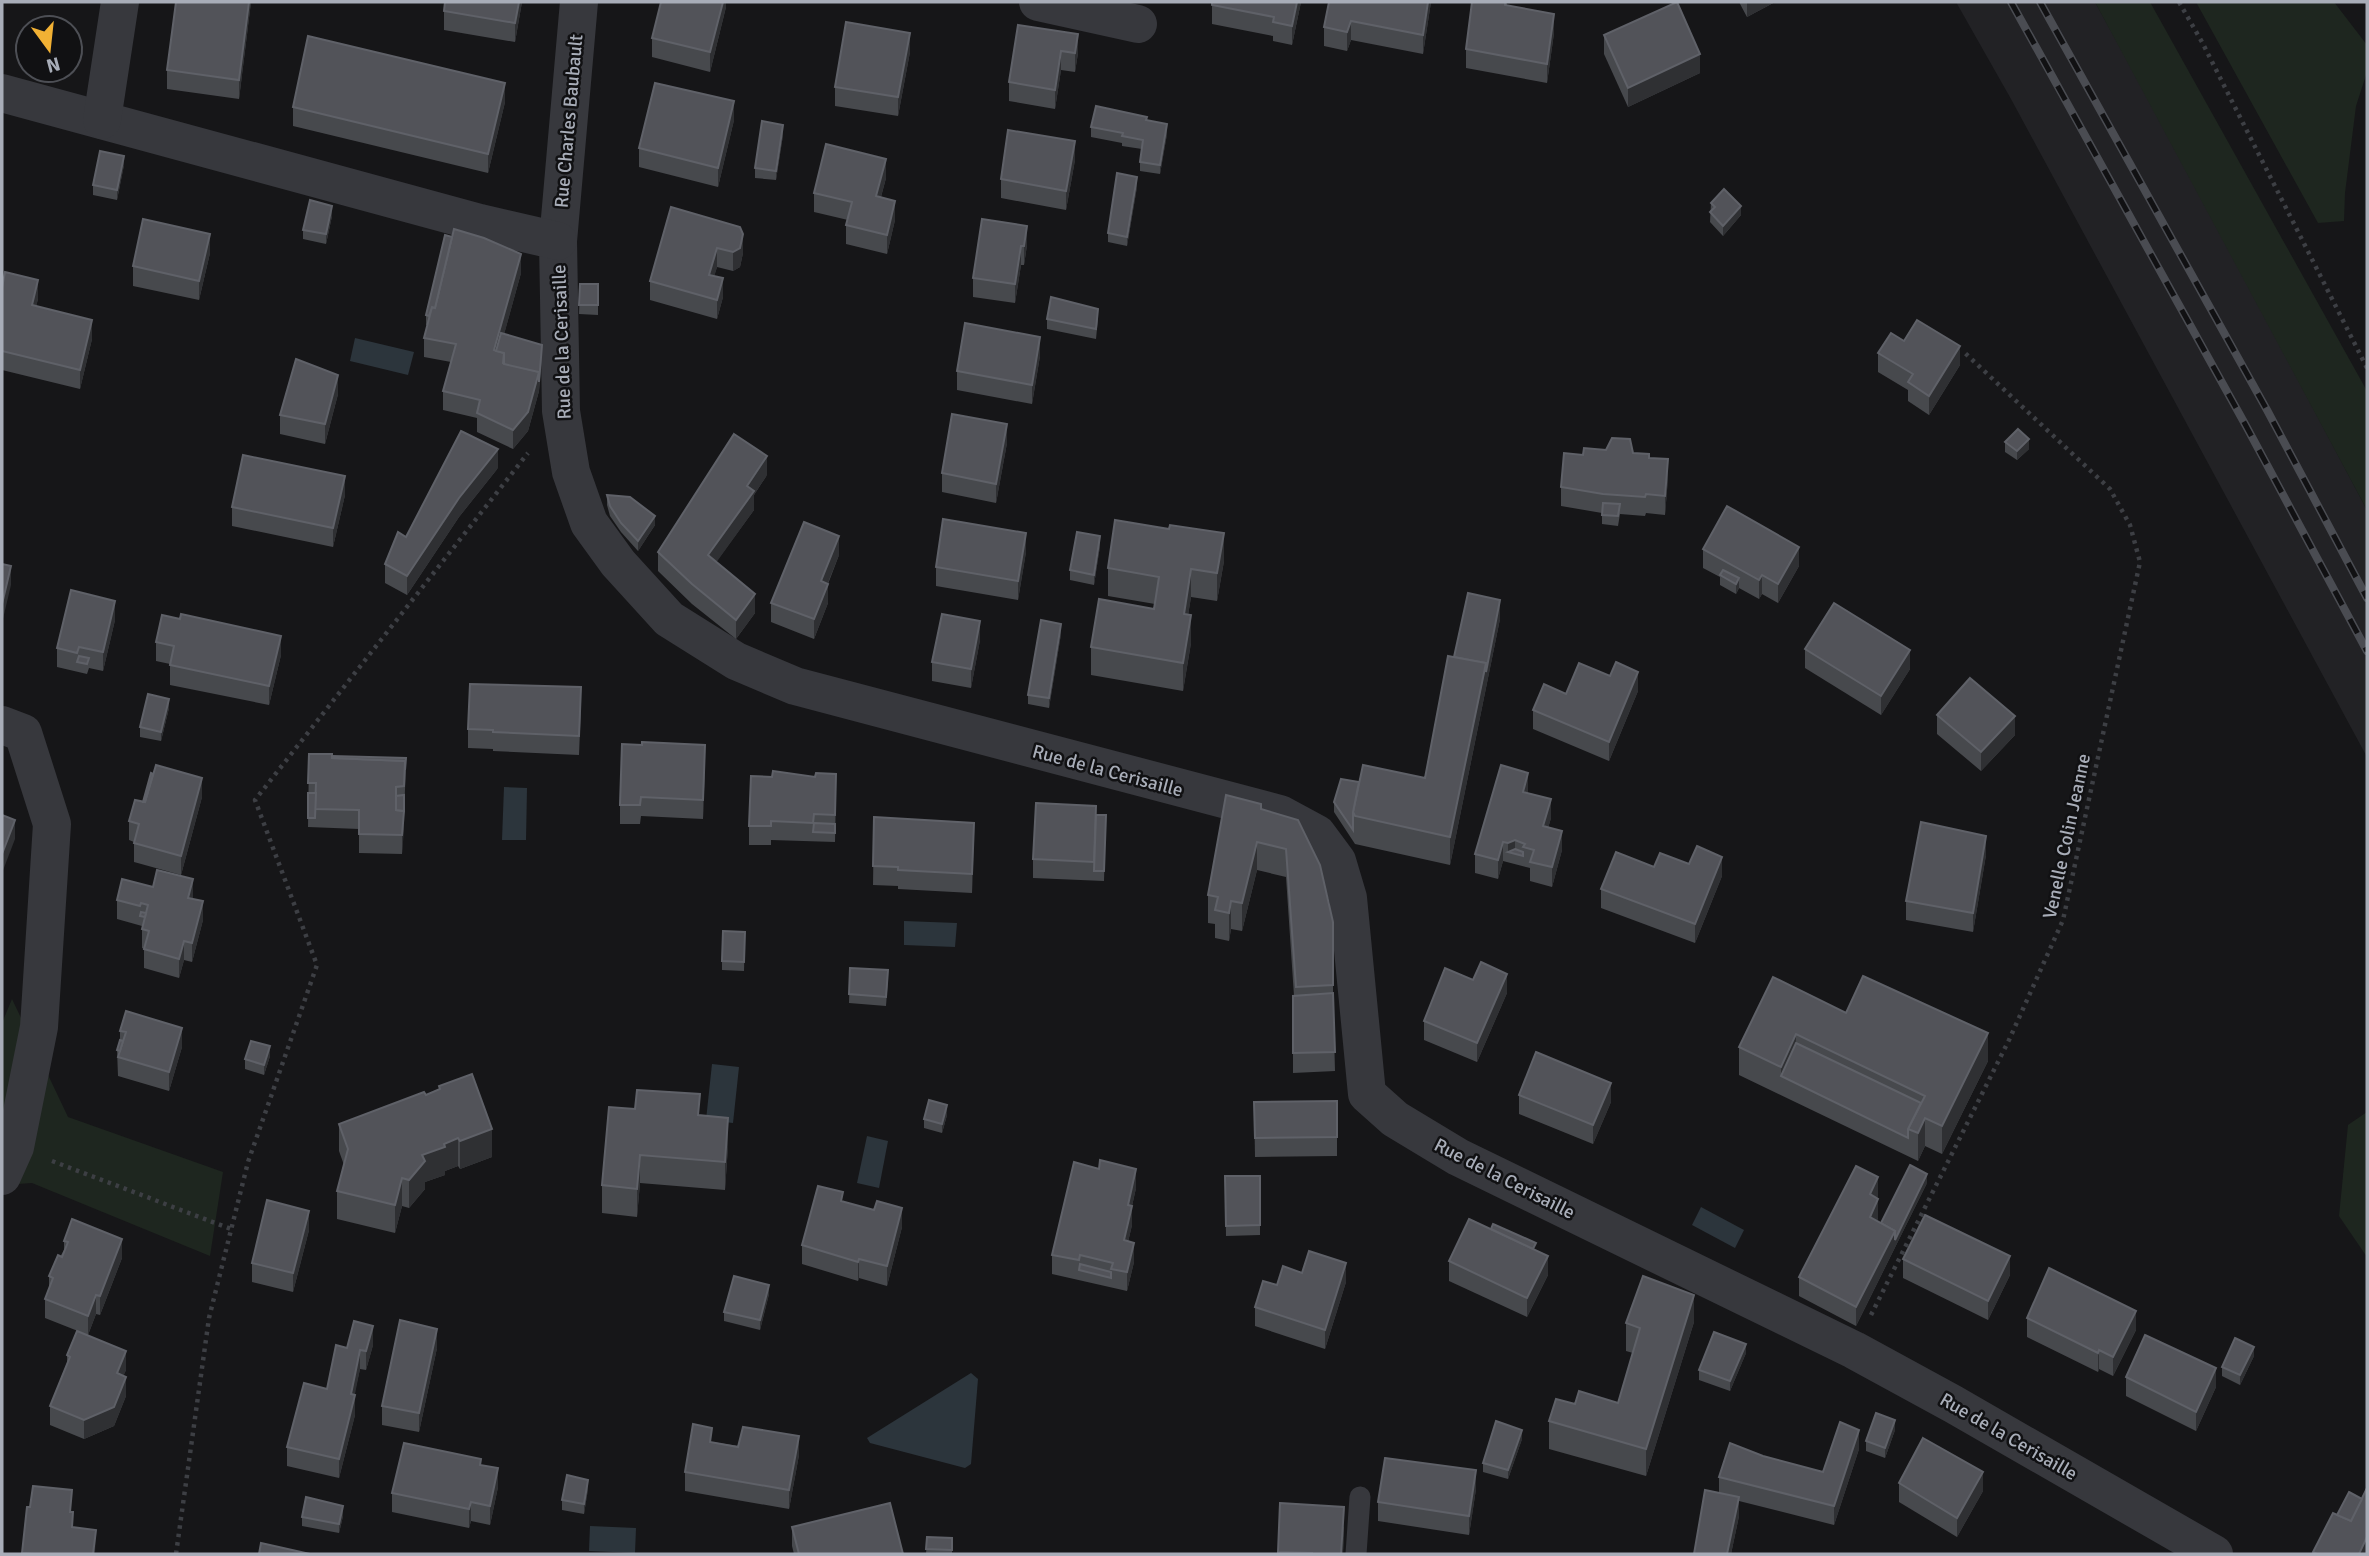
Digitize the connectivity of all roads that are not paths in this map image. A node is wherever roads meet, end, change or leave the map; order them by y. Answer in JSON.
{"nodes":[{"id":1,"x":120,"y":2,"type":"edge"},
{"id":2,"x":579,"y":2,"type":"edge"},
{"id":3,"x":1038,"y":2,"type":"edge"},
{"id":4,"x":1138,"y":24,"type":"dead end"},
{"id":5,"x":2,"y":93,"type":"edge"},
{"id":6,"x":102,"y":120,"type":"junction"},
{"id":7,"x":558,"y":241,"type":"junction"},
{"id":8,"x":2,"y":725,"type":"edge"},
{"id":9,"x":8,"y":1162,"type":"edge"},
{"id":10,"x":1360,"y":1497,"type":"dead end"},
{"id":11,"x":1356,"y":1554,"type":"edge"},
{"id":12,"x":2214,"y":1554,"type":"edge"}],
"edges":[{"from":1,"to":6,"type":"street"},
{"from":2,"to":7,"type":"street","name":"Rue Charles Baubault"},
{"from":3,"to":4,"type":"street"},
{"from":5,"to":6,"type":"street","name":"Rue de la Cerisaille"},
{"from":6,"to":7,"type":"street","name":"Rue de la Cerisaille"},
{"from":7,"to":12,"type":"street","name":"Rue de la Cerisaille"},
{"from":8,"to":9,"type":"street"},
{"from":10,"to":11,"type":"lane"}]}
